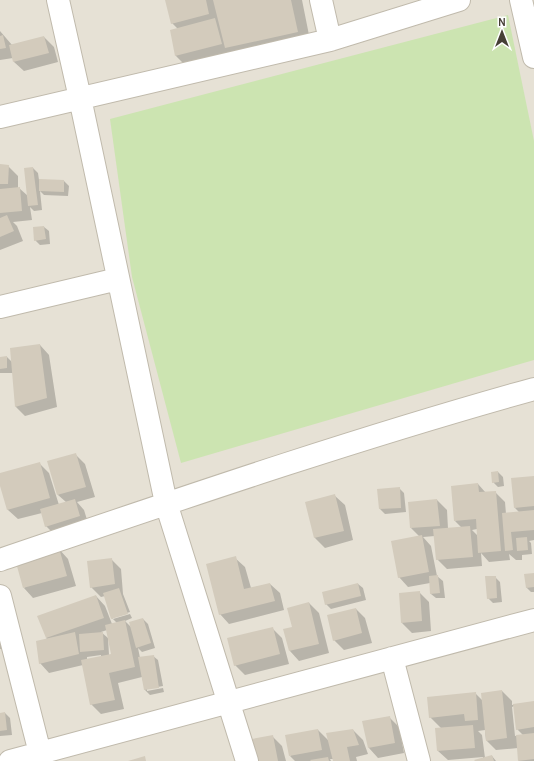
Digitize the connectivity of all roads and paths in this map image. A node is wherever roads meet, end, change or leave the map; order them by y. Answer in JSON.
{"nodes":[{"id":1,"x":58,"y":0,"type":"edge"},
{"id":2,"x":322,"y":0,"type":"edge"},
{"id":3,"x":459,"y":0,"type":"edge"},
{"id":4,"x":521,"y":0,"type":"edge"},
{"id":5,"x":330,"y":40,"type":"junction"},
{"id":6,"x":534,"y":57,"type":"edge"},
{"id":7,"x":80,"y":98,"type":"junction"},
{"id":8,"x":0,"y":117,"type":"edge"},
{"id":9,"x":118,"y":279,"type":"junction"},
{"id":10,"x":0,"y":307,"type":"edge"},
{"id":11,"x":534,"y":389,"type":"edge"},
{"id":12,"x":166,"y":503,"type":"junction"},
{"id":13,"x":0,"y":560,"type":"edge"},
{"id":14,"x":0,"y":596,"type":"edge"},
{"id":15,"x":534,"y":620,"type":"edge"},
{"id":16,"x":392,"y":658,"type":"junction"},
{"id":17,"x":229,"y":702,"type":"junction"},
{"id":18,"x":41,"y":757,"type":"edge"},
{"id":19,"x":10,"y":761,"type":"edge"},
{"id":20,"x":247,"y":761,"type":"edge"},
{"id":21,"x":419,"y":761,"type":"edge"}],
"edges":[{"from":1,"to":7,"type":"street"},
{"from":2,"to":5,"type":"street"},
{"from":3,"to":5,"type":"street"},
{"from":4,"to":6,"type":"street"},
{"from":5,"to":7,"type":"street"},
{"from":7,"to":8,"type":"street"},
{"from":7,"to":9,"type":"street"},
{"from":9,"to":10,"type":"street"},
{"from":9,"to":12,"type":"street"},
{"from":11,"to":12,"type":"street"},
{"from":12,"to":13,"type":"street"},
{"from":12,"to":17,"type":"street"},
{"from":14,"to":18,"type":"street"},
{"from":15,"to":16,"type":"street"},
{"from":16,"to":17,"type":"street"},
{"from":16,"to":21,"type":"street"},
{"from":17,"to":18,"type":"street"},
{"from":17,"to":20,"type":"street"},
{"from":18,"to":19,"type":"street"}]}
